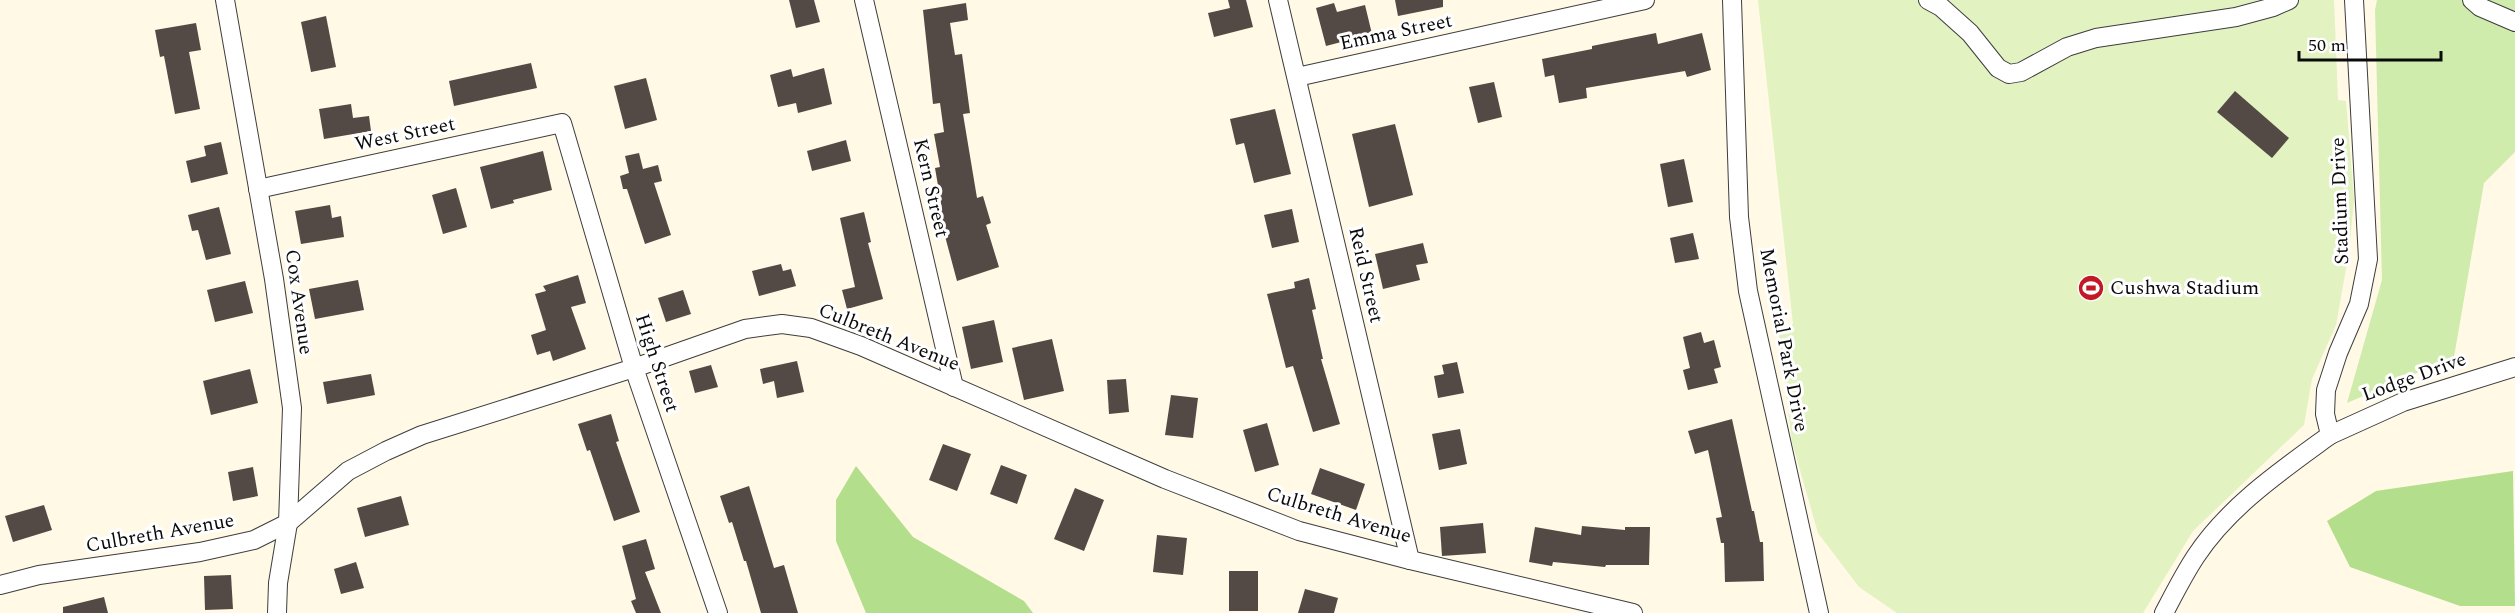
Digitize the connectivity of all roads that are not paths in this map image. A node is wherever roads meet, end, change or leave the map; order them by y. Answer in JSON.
{"nodes":[{"id":1,"x":225,"y":0,"type":"edge"},
{"id":2,"x":864,"y":0,"type":"edge"},
{"id":3,"x":1278,"y":0,"type":"edge"},
{"id":4,"x":1645,"y":0,"type":"edge"},
{"id":5,"x":1732,"y":0,"type":"edge"},
{"id":6,"x":1928,"y":0,"type":"edge"},
{"id":7,"x":2289,"y":0,"type":"edge"},
{"id":8,"x":2354,"y":0,"type":"edge"},
{"id":9,"x":2472,"y":0,"type":"edge"},
{"id":10,"x":2515,"y":22,"type":"edge"},
{"id":11,"x":1297,"y":77,"type":"junction"},
{"id":12,"x":562,"y":123,"type":"joint"},
{"id":13,"x":258,"y":189,"type":"junction"},
{"id":14,"x":2515,"y":366,"type":"edge"},
{"id":15,"x":634,"y":368,"type":"junction"},
{"id":16,"x":954,"y":387,"type":"junction"},
{"id":17,"x":2330,"y":435,"type":"junction"},
{"id":18,"x":288,"y":523,"type":"junction"},
{"id":19,"x":1410,"y":561,"type":"junction"},
{"id":20,"x":0,"y":585,"type":"edge"},
{"id":21,"x":277,"y":613,"type":"edge"},
{"id":22,"x":718,"y":613,"type":"edge"},
{"id":23,"x":1633,"y":613,"type":"edge"},
{"id":24,"x":1819,"y":613,"type":"edge"},
{"id":25,"x":2164,"y":613,"type":"edge"}],
"edges":[{"from":1,"to":13,"type":"street","name":"Cox Avenue"},
{"from":2,"to":16,"type":"street","name":"Kern Street"},
{"from":3,"to":11,"type":"street","name":"Reid Street"},
{"from":4,"to":11,"type":"street","name":"Emma Street"},
{"from":5,"to":24,"type":"street","name":"Memorial Park Drive"},
{"from":6,"to":7,"type":"street"},
{"from":8,"to":17,"type":"street","name":"Stadium Drive"},
{"from":9,"to":10,"type":"street"},
{"from":11,"to":19,"type":"street","name":"Reid Street"},
{"from":12,"to":13,"type":"street","name":"West Street"},
{"from":12,"to":15,"type":"street","name":"High Street"},
{"from":13,"to":18,"type":"street","name":"Cox Avenue"},
{"from":14,"to":17,"type":"street","name":"Lodge Drive"},
{"from":15,"to":16,"type":"street","name":"Culbreth Avenue"},
{"from":15,"to":18,"type":"street","name":"Culbreth Avenue"},
{"from":15,"to":22,"type":"street","name":"High Street"},
{"from":16,"to":19,"type":"street","name":"Culbreth Avenue"},
{"from":17,"to":25,"type":"street"},
{"from":18,"to":20,"type":"street","name":"Culbreth Avenue"},
{"from":18,"to":21,"type":"street","name":"Cox Avenue"},
{"from":19,"to":23,"type":"street","name":"Culbreth Avenue"}]}
